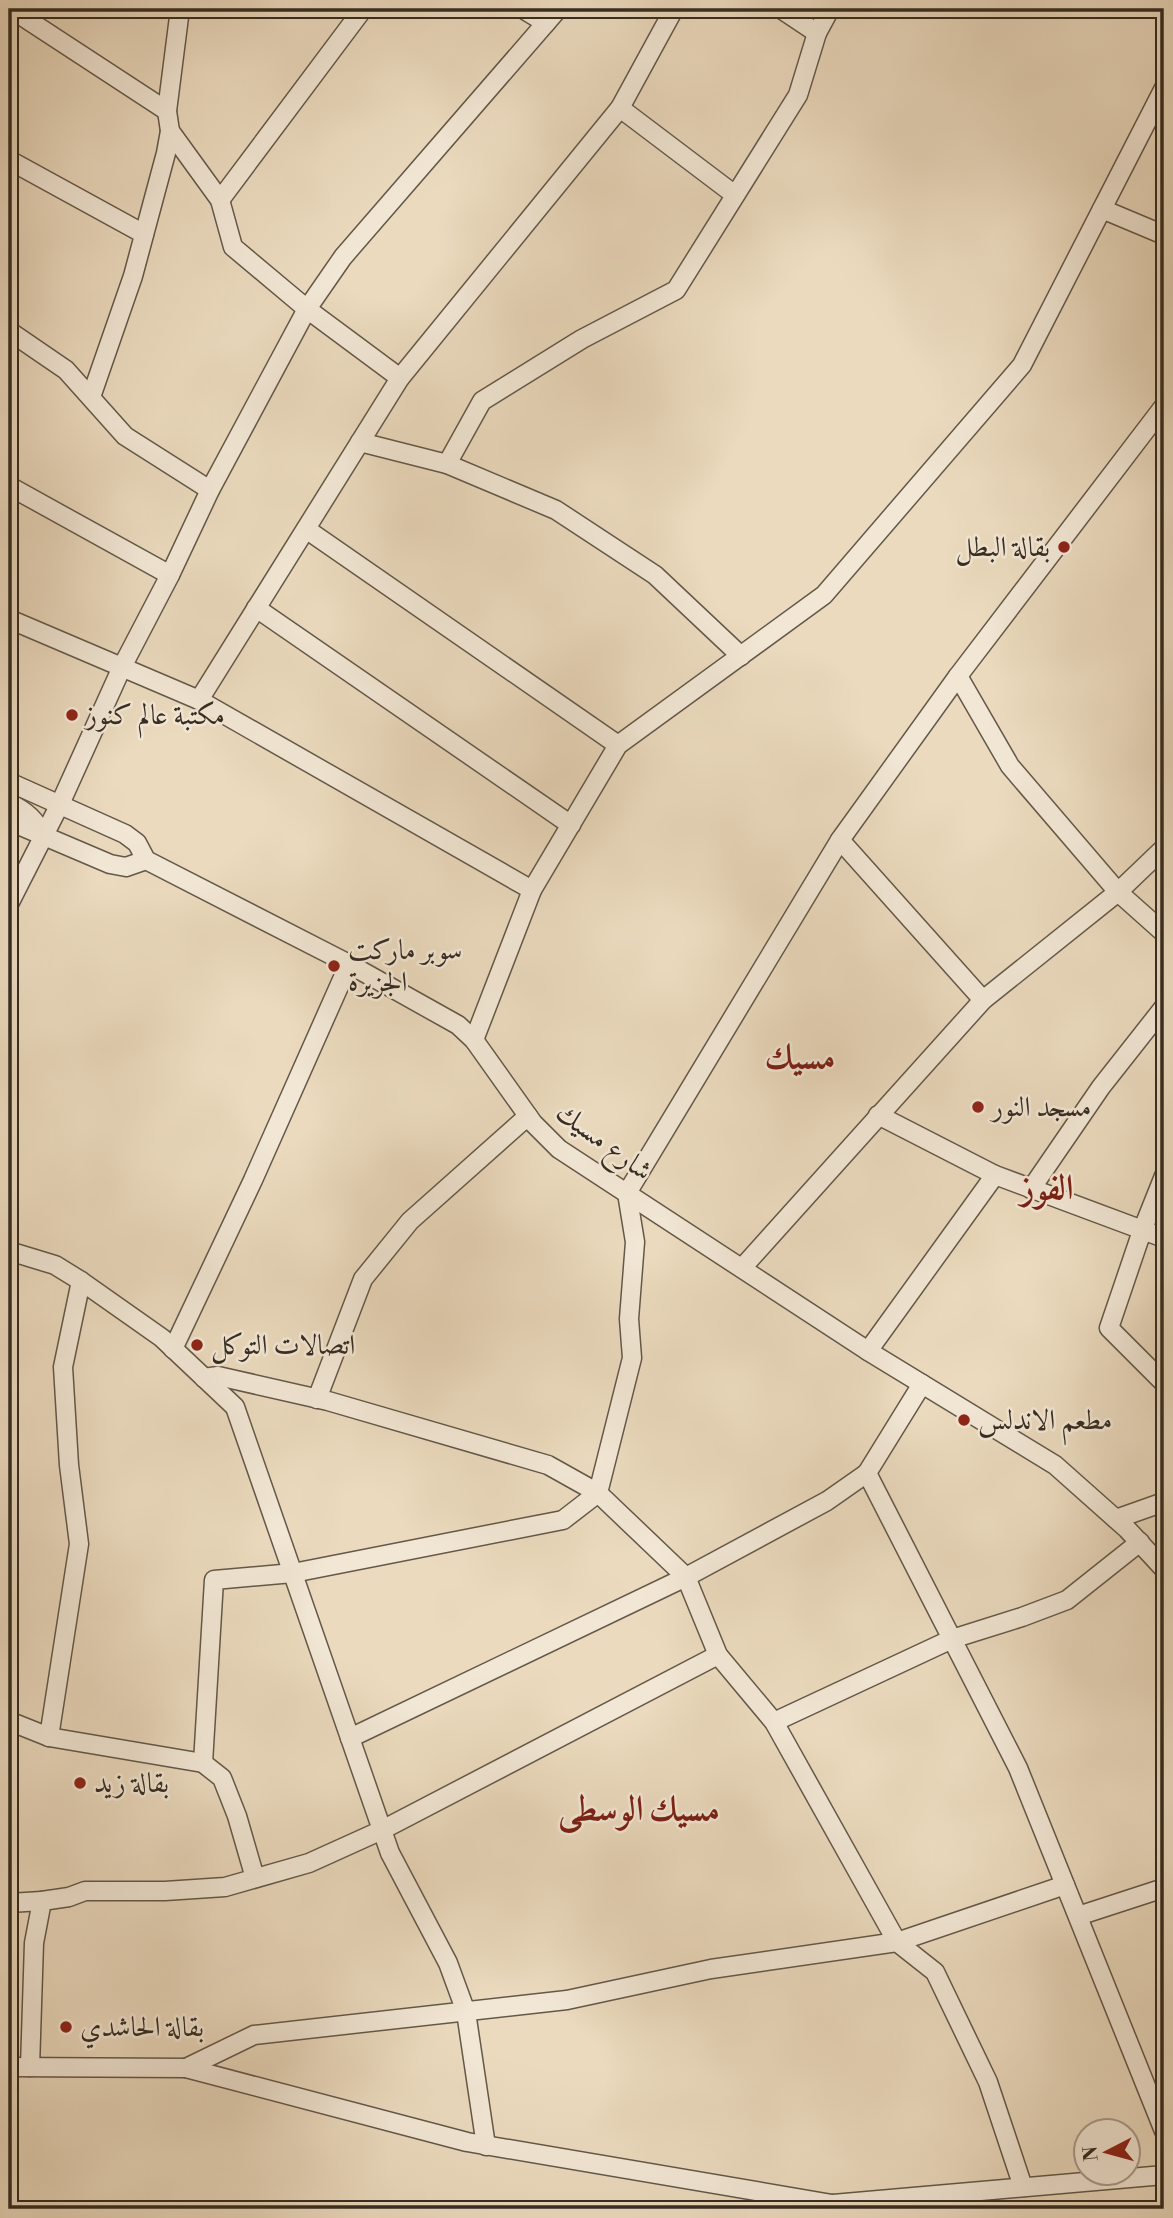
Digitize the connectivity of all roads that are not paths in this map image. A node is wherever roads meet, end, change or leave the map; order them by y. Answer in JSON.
{"nodes":[{"id":1,"x":12,"y":9,"type":"edge"},
{"id":2,"x":180,"y":9,"type":"edge"},
{"id":3,"x":363,"y":9,"type":"edge"},
{"id":4,"x":523,"y":9,"type":"edge"},
{"id":5,"x":558,"y":9,"type":"edge"},
{"id":6,"x":674,"y":9,"type":"edge"},
{"id":7,"x":780,"y":9,"type":"edge"},
{"id":8,"x":830,"y":9,"type":"edge"},
{"id":9,"x":546,"y":23,"type":"junction"},
{"id":10,"x":817,"y":33,"type":"junction"},
{"id":11,"x":1164,"y":88,"type":"edge"},
{"id":12,"x":620,"y":108,"type":"junction"},
{"id":13,"x":167,"y":111,"type":"junction"},
{"id":14,"x":170,"y":131,"type":"junction"},
{"id":15,"x":9,"y":160,"type":"edge"},
{"id":16,"x":735,"y":195,"type":"junction"},
{"id":17,"x":220,"y":200,"type":"junction"},
{"id":18,"x":1102,"y":209,"type":"junction"},
{"id":19,"x":144,"y":234,"type":"junction"},
{"id":20,"x":1164,"y":234,"type":"edge"},
{"id":21,"x":307,"y":309,"type":"junction"},
{"id":22,"x":9,"y":331,"type":"edge"},
{"id":23,"x":400,"y":378,"type":"junction"},
{"id":24,"x":91,"y":397,"type":"junction"},
{"id":25,"x":1164,"y":406,"type":"edge"},
{"id":26,"x":360,"y":443,"type":"junction"},
{"id":27,"x":447,"y":464,"type":"junction"},
{"id":28,"x":9,"y":486,"type":"edge"},
{"id":29,"x":210,"y":490,"type":"junction"},
{"id":30,"x":306,"y":529,"type":"junction"},
{"id":31,"x":170,"y":575,"type":"junction"},
{"id":32,"x":256,"y":608,"type":"junction"},
{"id":33,"x":9,"y":619,"type":"edge"},
{"id":34,"x":741,"y":656,"type":"junction"},
{"id":35,"x":122,"y":667,"type":"junction"},
{"id":36,"x":958,"y":676,"type":"junction"},
{"id":37,"x":199,"y":700,"type":"junction"},
{"id":38,"x":618,"y":745,"type":"junction"},
{"id":39,"x":9,"y":782,"type":"edge"},
{"id":40,"x":9,"y":803,"type":"edge"},
{"id":41,"x":60,"y":804,"type":"junction"},
{"id":42,"x":9,"y":821,"type":"edge"},
{"id":43,"x":570,"y":825,"type":"junction"},
{"id":44,"x":44,"y":837,"type":"junction"},
{"id":45,"x":840,"y":840,"type":"junction"},
{"id":46,"x":1164,"y":848,"type":"edge"},
{"id":47,"x":146,"y":860,"type":"junction"},
{"id":48,"x":532,"y":890,"type":"junction"},
{"id":49,"x":1118,"y":892,"type":"junction"},
{"id":50,"x":9,"y":904,"type":"edge"},
{"id":51,"x":1164,"y":933,"type":"edge"},
{"id":52,"x":349,"y":964,"type":"junction"},
{"id":53,"x":983,"y":1000,"type":"junction"},
{"id":54,"x":1164,"y":1007,"type":"edge"},
{"id":55,"x":474,"y":1040,"type":"junction"},
{"id":56,"x":878,"y":1115,"type":"junction"},
{"id":57,"x":528,"y":1116,"type":"junction"},
{"id":58,"x":995,"y":1175,"type":"junction"},
{"id":59,"x":1164,"y":1176,"type":"edge"},
{"id":60,"x":1031,"y":1189,"type":"junction"},
{"id":61,"x":627,"y":1193,"type":"junction"},
{"id":62,"x":1142,"y":1231,"type":"junction"},
{"id":63,"x":1164,"y":1238,"type":"edge"},
{"id":64,"x":9,"y":1251,"type":"edge"},
{"id":65,"x":742,"y":1268,"type":"junction"},
{"id":66,"x":81,"y":1281,"type":"junction"},
{"id":67,"x":173,"y":1349,"type":"junction"},
{"id":68,"x":868,"y":1351,"type":"junction"},
{"id":69,"x":204,"y":1378,"type":"junction"},
{"id":70,"x":1164,"y":1383,"type":"edge"},
{"id":71,"x":922,"y":1384,"type":"junction"},
{"id":72,"x":317,"y":1399,"type":"junction"},
{"id":73,"x":867,"y":1474,"type":"junction"},
{"id":74,"x":598,"y":1493,"type":"junction"},
{"id":75,"x":1164,"y":1502,"type":"edge"},
{"id":76,"x":1116,"y":1519,"type":"junction"},
{"id":77,"x":1140,"y":1542,"type":"junction"},
{"id":78,"x":1164,"y":1569,"type":"edge"},
{"id":79,"x":293,"y":1573,"type":"junction"},
{"id":80,"x":685,"y":1577,"type":"junction"},
{"id":81,"x":951,"y":1639,"type":"junction"},
{"id":82,"x":718,"y":1655,"type":"junction"},
{"id":83,"x":9,"y":1721,"type":"edge"},
{"id":84,"x":774,"y":1722,"type":"junction"},
{"id":85,"x":50,"y":1737,"type":"junction"},
{"id":86,"x":350,"y":1738,"type":"junction"},
{"id":87,"x":204,"y":1763,"type":"junction"},
{"id":88,"x":382,"y":1830,"type":"junction"},
{"id":89,"x":255,"y":1878,"type":"junction"},
{"id":90,"x":1065,"y":1885,"type":"junction"},
{"id":91,"x":1164,"y":1888,"type":"edge"},
{"id":92,"x":43,"y":1901,"type":"junction"},
{"id":93,"x":9,"y":1903,"type":"edge"},
{"id":94,"x":1078,"y":1916,"type":"junction"},
{"id":95,"x":897,"y":1941,"type":"junction"},
{"id":96,"x":466,"y":2012,"type":"junction"},
{"id":97,"x":9,"y":2067,"type":"edge"},
{"id":98,"x":30,"y":2067,"type":"junction"},
{"id":99,"x":186,"y":2068,"type":"junction"},
{"id":100,"x":1164,"y":2131,"type":"edge"},
{"id":101,"x":486,"y":2146,"type":"junction"},
{"id":102,"x":1164,"y":2175,"type":"edge"},
{"id":103,"x":1023,"y":2187,"type":"junction"},
{"id":104,"x":839,"y":2207,"type":"edge"}],
"edges":[{"from":1,"to":13,"type":"street"},
{"from":2,"to":13,"type":"street"},
{"from":3,"to":17,"type":"street"},
{"from":4,"to":9,"type":"street"},
{"from":5,"to":9,"type":"street"},
{"from":6,"to":12,"type":"street"},
{"from":7,"to":10,"type":"street"},
{"from":8,"to":10,"type":"street"},
{"from":9,"to":21,"type":"street"},
{"from":10,"to":16,"type":"street"},
{"from":11,"to":18,"type":"street"},
{"from":12,"to":16,"type":"street"},
{"from":12,"to":23,"type":"street"},
{"from":13,"to":14,"type":"street"},
{"from":14,"to":17,"type":"street"},
{"from":14,"to":19,"type":"street"},
{"from":15,"to":19,"type":"street"},
{"from":16,"to":27,"type":"street"},
{"from":17,"to":21,"type":"street"},
{"from":18,"to":20,"type":"street"},
{"from":18,"to":34,"type":"street"},
{"from":19,"to":24,"type":"street"},
{"from":21,"to":23,"type":"street"},
{"from":21,"to":29,"type":"street"},
{"from":22,"to":24,"type":"street"},
{"from":23,"to":26,"type":"street"},
{"from":24,"to":29,"type":"street"},
{"from":25,"to":36,"type":"street"},
{"from":26,"to":27,"type":"street"},
{"from":26,"to":30,"type":"street"},
{"from":27,"to":34,"type":"street"},
{"from":28,"to":31,"type":"street"},
{"from":29,"to":31,"type":"street"},
{"from":30,"to":32,"type":"street"},
{"from":30,"to":38,"type":"street"},
{"from":31,"to":35,"type":"street"},
{"from":32,"to":37,"type":"street"},
{"from":32,"to":43,"type":"street"},
{"from":33,"to":35,"type":"street"},
{"from":34,"to":38,"type":"street"},
{"from":35,"to":37,"type":"street"},
{"from":35,"to":41,"type":"street"},
{"from":36,"to":45,"type":"street"},
{"from":36,"to":49,"type":"street"},
{"from":37,"to":48,"type":"street"},
{"from":38,"to":43,"type":"street"},
{"from":39,"to":41,"type":"street","name":"شارع مسيك"},
{"from":40,"to":44,"type":"street"},
{"from":41,"to":44,"type":"street"},
{"from":41,"to":47,"type":"street","name":"شارع مسيك"},
{"from":42,"to":44,"type":"street"},
{"from":43,"to":48,"type":"street"},
{"from":44,"to":47,"type":"street"},
{"from":44,"to":50,"type":"street"},
{"from":45,"to":53,"type":"street"},
{"from":45,"to":61,"type":"street"},
{"from":46,"to":49,"type":"street"},
{"from":47,"to":52,"type":"street","name":"شارع مسيك"},
{"from":48,"to":55,"type":"street"},
{"from":49,"to":51,"type":"street"},
{"from":49,"to":53,"type":"street"},
{"from":52,"to":55,"type":"street","name":"شارع مسيك"},
{"from":52,"to":67,"type":"street"},
{"from":53,"to":56,"type":"street"},
{"from":54,"to":60,"type":"street"},
{"from":55,"to":57,"type":"street","name":"شارع مسيك"},
{"from":56,"to":58,"type":"street"},
{"from":56,"to":65,"type":"street"},
{"from":57,"to":61,"type":"street","name":"شارع مسيك"},
{"from":57,"to":72,"type":"street"},
{"from":58,"to":60,"type":"street"},
{"from":58,"to":68,"type":"street"},
{"from":59,"to":62,"type":"street"},
{"from":60,"to":62,"type":"street"},
{"from":61,"to":65,"type":"street","name":"شارع مسيك"},
{"from":61,"to":74,"type":"street"},
{"from":62,"to":63,"type":"street"},
{"from":62,"to":70,"type":"street"},
{"from":64,"to":66,"type":"street"},
{"from":65,"to":68,"type":"street","name":"شارع مسيك"},
{"from":66,"to":67,"type":"street"},
{"from":66,"to":85,"type":"street"},
{"from":67,"to":69,"type":"street"},
{"from":68,"to":71,"type":"street","name":"شارع مسيك"},
{"from":69,"to":72,"type":"street"},
{"from":69,"to":79,"type":"street"},
{"from":71,"to":73,"type":"street"},
{"from":71,"to":76,"type":"street","name":"شارع مسيك"},
{"from":72,"to":74,"type":"street"},
{"from":73,"to":80,"type":"street"},
{"from":73,"to":81,"type":"street"},
{"from":74,"to":79,"type":"street"},
{"from":74,"to":80,"type":"street"},
{"from":75,"to":76,"type":"street"},
{"from":76,"to":77,"type":"street","name":"شارع مسيك"},
{"from":77,"to":78,"type":"street","name":"شارع مسيك"},
{"from":77,"to":81,"type":"street"},
{"from":79,"to":86,"type":"street"},
{"from":79,"to":87,"type":"street"},
{"from":80,"to":82,"type":"street"},
{"from":80,"to":86,"type":"street"},
{"from":81,"to":84,"type":"street"},
{"from":81,"to":90,"type":"street"},
{"from":82,"to":84,"type":"street"},
{"from":82,"to":88,"type":"street"},
{"from":83,"to":85,"type":"street"},
{"from":84,"to":95,"type":"street"},
{"from":85,"to":87,"type":"street"},
{"from":86,"to":88,"type":"street"},
{"from":87,"to":89,"type":"street"},
{"from":88,"to":89,"type":"street"},
{"from":88,"to":96,"type":"street"},
{"from":89,"to":92,"type":"street"},
{"from":90,"to":94,"type":"street"},
{"from":90,"to":95,"type":"street"},
{"from":91,"to":94,"type":"street"},
{"from":92,"to":93,"type":"street"},
{"from":92,"to":98,"type":"street"},
{"from":94,"to":100,"type":"street"},
{"from":95,"to":96,"type":"street"},
{"from":95,"to":103,"type":"street"},
{"from":96,"to":99,"type":"street"},
{"from":96,"to":101,"type":"street"},
{"from":97,"to":98,"type":"street"},
{"from":98,"to":99,"type":"street"},
{"from":99,"to":101,"type":"street"},
{"from":101,"to":104,"type":"street"},
{"from":102,"to":103,"type":"street"},
{"from":103,"to":104,"type":"street"}]}
